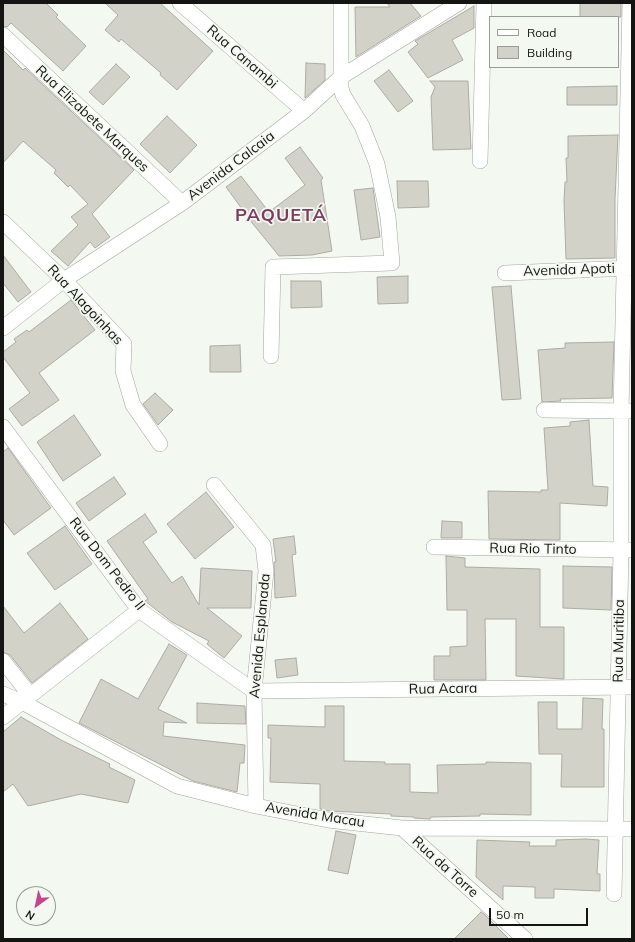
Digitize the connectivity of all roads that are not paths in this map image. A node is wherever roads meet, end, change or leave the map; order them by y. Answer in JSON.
{"nodes":[{"id":1,"x":341,"y":3,"type":"edge"},
{"id":2,"x":459,"y":3,"type":"edge"},
{"id":3,"x":484,"y":3,"type":"edge"},
{"id":4,"x":630,"y":3,"type":"edge"},
{"id":5,"x":183,"y":4,"type":"edge"},
{"id":6,"x":3,"y":35,"type":"edge"},
{"id":7,"x":340,"y":78,"type":"junction"},
{"id":8,"x":304,"y":111,"type":"junction"},
{"id":9,"x":630,"y":126,"type":"edge"},
{"id":10,"x":480,"y":161,"type":"dead end"},
{"id":11,"x":182,"y":203,"type":"junction"},
{"id":12,"x":3,"y":222,"type":"edge"},
{"id":13,"x":628,"y":268,"type":"edge"},
{"id":14,"x":505,"y":273,"type":"dead end"},
{"id":15,"x":64,"y":280,"type":"junction"},
{"id":16,"x":3,"y":328,"type":"edge"},
{"id":17,"x":271,"y":356,"type":"dead end"},
{"id":18,"x":544,"y":410,"type":"dead end"},
{"id":19,"x":627,"y":411,"type":"edge"},
{"id":20,"x":3,"y":427,"type":"edge"},
{"id":21,"x":160,"y":444,"type":"dead end"},
{"id":22,"x":214,"y":485,"type":"dead end"},
{"id":23,"x":434,"y":547,"type":"dead end"},
{"id":24,"x":627,"y":550,"type":"edge"},
{"id":25,"x":140,"y":610,"type":"junction"},
{"id":26,"x":3,"y":661,"type":"edge"},
{"id":27,"x":625,"y":687,"type":"edge"},
{"id":28,"x":254,"y":691,"type":"junction"},
{"id":29,"x":3,"y":694,"type":"edge"},
{"id":30,"x":26,"y":699,"type":"junction"},
{"id":31,"x":3,"y":717,"type":"edge"},
{"id":32,"x":256,"y":806,"type":"junction"},
{"id":33,"x":402,"y":828,"type":"junction"},
{"id":34,"x":615,"y":828,"type":"junction"},
{"id":35,"x":632,"y":829,"type":"edge"},
{"id":36,"x":614,"y":894,"type":"dead end"},
{"id":37,"x":525,"y":939,"type":"edge"}],
"edges":[{"from":1,"to":7,"type":"street"},
{"from":2,"to":7,"type":"street","name":"Avenida Calcaia"},
{"from":3,"to":10,"type":"street"},
{"from":4,"to":9,"type":"street","name":"Rua Muritiba"},
{"from":5,"to":8,"type":"street","name":"Rua Canambi"},
{"from":6,"to":11,"type":"street","name":"Rua Elizabete Marques"},
{"from":7,"to":8,"type":"street","name":"Avenida Calcaia"},
{"from":7,"to":17,"type":"street"},
{"from":8,"to":11,"type":"street","name":"Avenida Calcaia"},
{"from":9,"to":13,"type":"street","name":"Rua Muritiba"},
{"from":11,"to":15,"type":"street","name":"Avenida Calcaia"},
{"from":12,"to":15,"type":"street","name":"Rua Alagoinhas"},
{"from":13,"to":14,"type":"street","name":"Avenida Apoti"},
{"from":13,"to":19,"type":"street","name":"Rua Muritiba"},
{"from":15,"to":16,"type":"street","name":"Avenida Calcaia"},
{"from":15,"to":21,"type":"street","name":"Rua Alagoinhas"},
{"from":18,"to":19,"type":"street"},
{"from":19,"to":24,"type":"street","name":"Rua Muritiba"},
{"from":20,"to":25,"type":"street","name":"Rua Dom Pedro II"},
{"from":22,"to":28,"type":"street","name":"Avenida Esplanada"},
{"from":23,"to":24,"type":"street","name":"Rua Rio Tinto"},
{"from":24,"to":27,"type":"street","name":"Rua Muritiba"},
{"from":25,"to":28,"type":"street","name":"Rua Dom Pedro II"},
{"from":25,"to":30,"type":"street"},
{"from":26,"to":30,"type":"street"},
{"from":27,"to":28,"type":"street","name":"Rua Acara"},
{"from":27,"to":34,"type":"street","name":"Rua Muritiba"},
{"from":28,"to":32,"type":"street","name":"Avenida Esplanada"},
{"from":29,"to":30,"type":"street","name":"Avenida Macau"},
{"from":30,"to":31,"type":"street"},
{"from":30,"to":32,"type":"street","name":"Avenida Macau"},
{"from":32,"to":33,"type":"street","name":"Avenida Macau"},
{"from":33,"to":34,"type":"street","name":"Avenida Macau"},
{"from":33,"to":37,"type":"street","name":"Rua da Torre"},
{"from":34,"to":35,"type":"street","name":"Avenida Macau"},
{"from":34,"to":36,"type":"street","name":"Rua Muritiba"}]}
